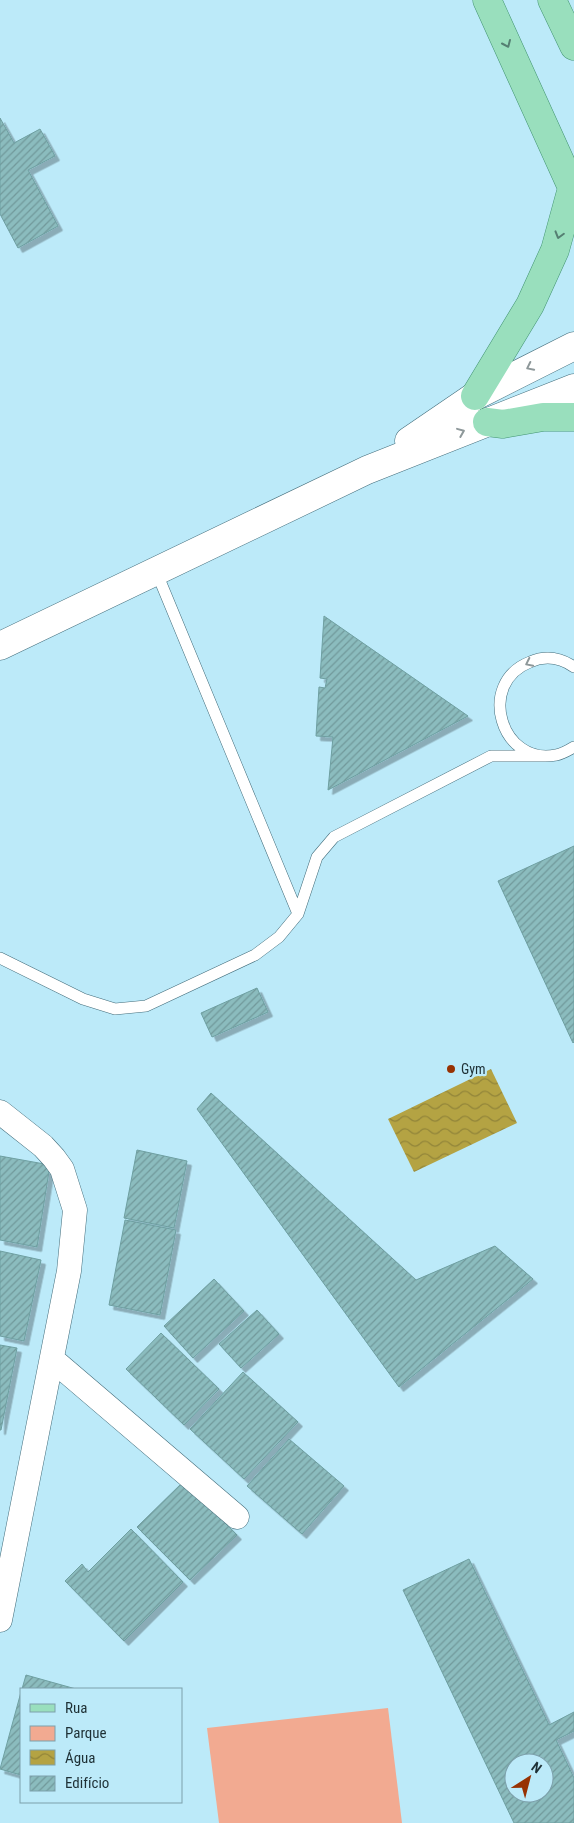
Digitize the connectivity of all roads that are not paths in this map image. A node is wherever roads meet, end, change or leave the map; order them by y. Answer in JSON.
{"nodes":[{"id":1,"x":488,"y":0,"type":"edge"},
{"id":2,"x":552,"y":0,"type":"edge"},
{"id":3,"x":574,"y":46,"type":"edge"},
{"id":4,"x":573,"y":190,"type":"edge"},
{"id":5,"x":574,"y":346,"type":"edge"},
{"id":6,"x":574,"y":388,"type":"edge"},
{"id":7,"x":475,"y":396,"type":"junction"},
{"id":8,"x":574,"y":417,"type":"edge"},
{"id":9,"x":487,"y":422,"type":"junction"},
{"id":10,"x":367,"y":470,"type":"junction"},
{"id":11,"x":156,"y":570,"type":"junction"},
{"id":12,"x":0,"y":646,"type":"edge"},
{"id":13,"x":574,"y":667,"type":"edge"},
{"id":14,"x":574,"y":747,"type":"edge"},
{"id":15,"x":540,"y":756,"type":"junction"},
{"id":16,"x":298,"y":914,"type":"junction"},
{"id":17,"x":0,"y":958,"type":"edge"},
{"id":18,"x":0,"y":1112,"type":"edge"},
{"id":19,"x":52,"y":1360,"type":"junction"},
{"id":20,"x":238,"y":1517,"type":"dead end"},
{"id":21,"x":0,"y":1620,"type":"edge"}],
"edges":[{"from":1,"to":4,"type":"main road","one_way":true},
{"from":2,"to":3,"type":"main road"},
{"from":4,"to":7,"type":"main road","one_way":true},
{"from":5,"to":7,"type":"street","one_way":true},
{"from":6,"to":9,"type":"street"},
{"from":7,"to":10,"type":"street"},
{"from":8,"to":9,"type":"main road"},
{"from":10,"to":9,"type":"street","one_way":true},
{"from":10,"to":11,"type":"street"},
{"from":11,"to":12,"type":"street"},
{"from":11,"to":16,"type":"lane"},
{"from":13,"to":15,"type":"lane","one_way":true},
{"from":14,"to":15,"type":"lane"},
{"from":15,"to":16,"type":"lane"},
{"from":16,"to":17,"type":"lane"},
{"from":18,"to":19,"type":"street"},
{"from":19,"to":20,"type":"street"},
{"from":19,"to":21,"type":"street"}]}
